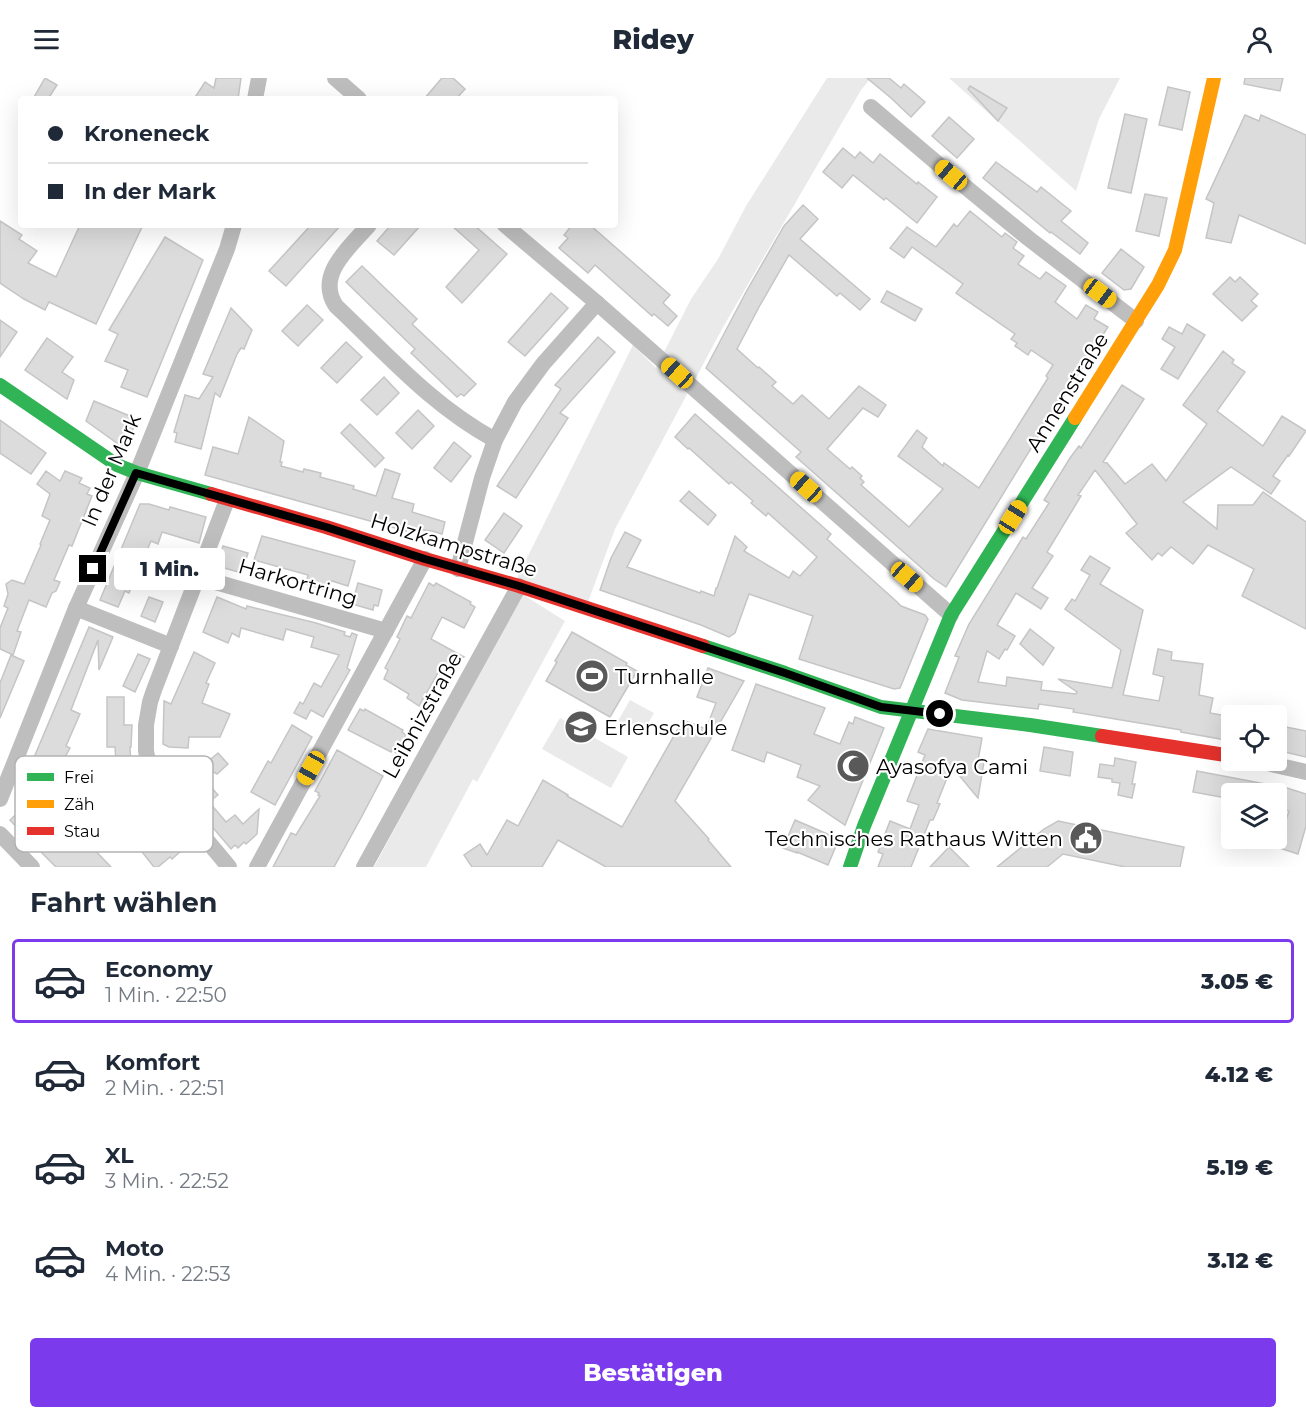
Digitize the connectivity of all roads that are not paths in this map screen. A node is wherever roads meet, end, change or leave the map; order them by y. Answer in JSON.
{"nodes":[{"id":1,"x":259,"y":78,"type":"edge"},
{"id":2,"x":335,"y":78,"type":"edge"},
{"id":3,"x":1214,"y":78,"type":"edge"},
{"id":4,"x":256,"y":96,"type":"edge"},
{"id":5,"x":356,"y":96,"type":"edge"},
{"id":6,"x":871,"y":107,"type":"dead end"},
{"id":7,"x":233,"y":228,"type":"edge"},
{"id":8,"x":366,"y":228,"type":"edge"},
{"id":9,"x":510,"y":228,"type":"edge"},
{"id":10,"x":597,"y":303,"type":"junction"},
{"id":11,"x":1136,"y":321,"type":"junction"},
{"id":12,"x":0,"y":385,"type":"edge"},
{"id":13,"x":495,"y":440,"type":"junction"},
{"id":14,"x":136,"y":473,"type":"junction"},
{"id":15,"x":227,"y":500,"type":"junction"},
{"id":16,"x":425,"y":559,"type":"junction"},
{"id":17,"x":458,"y":568,"type":"junction"},
{"id":18,"x":198,"y":577,"type":"junction"},
{"id":19,"x":519,"y":586,"type":"junction"},
{"id":20,"x":76,"y":608,"type":"junction"},
{"id":21,"x":951,"y":615,"type":"junction"},
{"id":22,"x":386,"y":631,"type":"junction"},
{"id":23,"x":171,"y":646,"type":"junction"},
{"id":24,"x":912,"y":711,"type":"junction"},
{"id":25,"x":1221,"y":754,"type":"edge"},
{"id":26,"x":17,"y":756,"type":"edge"},
{"id":27,"x":148,"y":756,"type":"edge"},
{"id":28,"x":15,"y":761,"type":"edge"},
{"id":29,"x":1287,"y":768,"type":"edge"},
{"id":30,"x":1306,"y":772,"type":"edge"},
{"id":31,"x":0,"y":799,"type":"edge"},
{"id":32,"x":0,"y":834,"type":"edge"},
{"id":33,"x":213,"y":848,"type":"edge"},
{"id":34,"x":15,"y":849,"type":"edge"},
{"id":35,"x":17,"y":852,"type":"edge"},
{"id":36,"x":32,"y":867,"type":"edge"},
{"id":37,"x":229,"y":867,"type":"edge"},
{"id":38,"x":257,"y":867,"type":"edge"},
{"id":39,"x":364,"y":867,"type":"edge"},
{"id":40,"x":850,"y":867,"type":"edge"}],
"edges":[{"from":1,"to":4,"type":"street"},
{"from":2,"to":5,"type":"street"},
{"from":3,"to":11,"type":"street","name":"Annenstraße"},
{"from":6,"to":11,"type":"street"},
{"from":7,"to":14,"type":"street","name":"In der Mark"},
{"from":8,"to":13,"type":"street"},
{"from":9,"to":10,"type":"street"},
{"from":10,"to":13,"type":"street"},
{"from":10,"to":21,"type":"street"},
{"from":11,"to":21,"type":"street","name":"Annenstraße"},
{"from":12,"to":14,"type":"street","name":"Holzkampstraße"},
{"from":13,"to":17,"type":"street"},
{"from":14,"to":15,"type":"street","name":"Holzkampstraße"},
{"from":14,"to":20,"type":"street","name":"In der Mark"},
{"from":15,"to":16,"type":"street","name":"Holzkampstraße"},
{"from":15,"to":18,"type":"street"},
{"from":16,"to":17,"type":"street","name":"Holzkampstraße"},
{"from":16,"to":22,"type":"street"},
{"from":17,"to":19,"type":"street","name":"Holzkampstraße"},
{"from":18,"to":22,"type":"street","name":"Harkortring"},
{"from":18,"to":23,"type":"street"},
{"from":19,"to":24,"type":"street","name":"Holzkampstraße"},
{"from":19,"to":39,"type":"street","name":"Leibnizstraße"},
{"from":20,"to":23,"type":"street"},
{"from":20,"to":26,"type":"street","name":"In der Mark"},
{"from":21,"to":24,"type":"street","name":"Annenstraße"},
{"from":22,"to":38,"type":"street"},
{"from":23,"to":27,"type":"street"},
{"from":24,"to":25,"type":"street","name":"Holzkampstraße"},
{"from":24,"to":40,"type":"street","name":"Annenstraße"},
{"from":28,"to":31,"type":"street","name":"In der Mark"},
{"from":29,"to":30,"type":"street"},
{"from":32,"to":34,"type":"street"},
{"from":33,"to":37,"type":"street"},
{"from":35,"to":36,"type":"street"}]}
